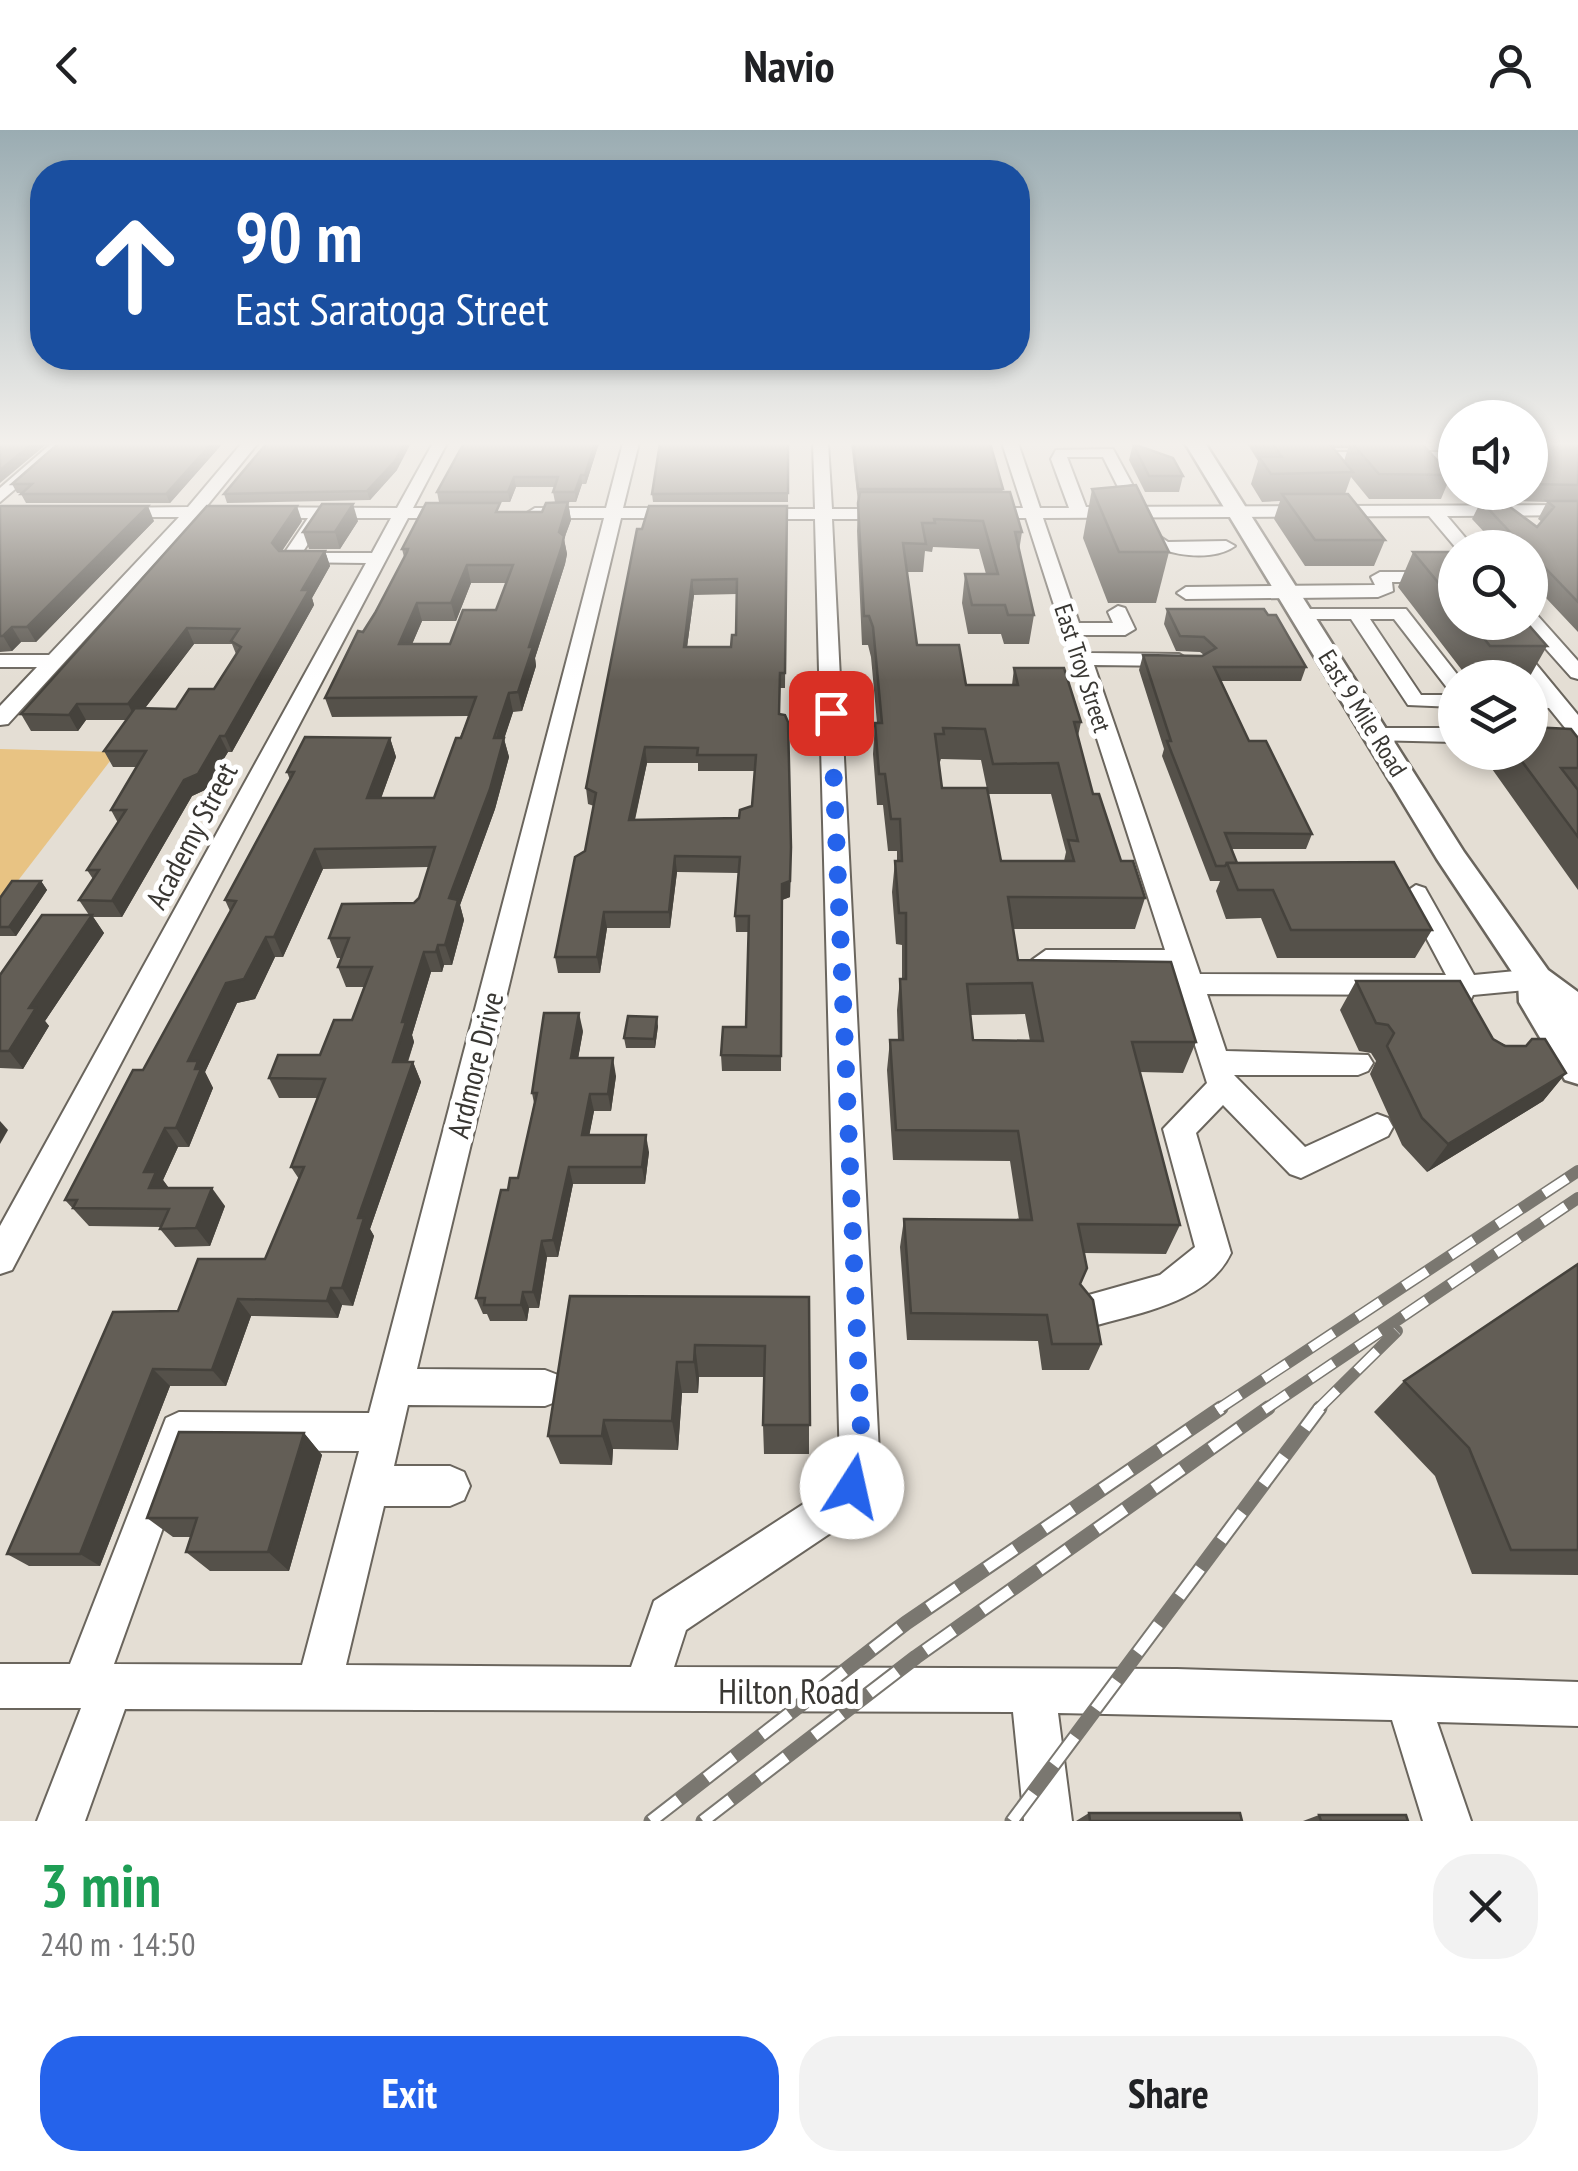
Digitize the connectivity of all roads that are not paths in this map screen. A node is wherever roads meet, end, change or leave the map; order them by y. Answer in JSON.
{"nodes":[{"id":1,"x":183,"y":522,"type":"edge"},
{"id":2,"x":314,"y":522,"type":"edge"},
{"id":3,"x":397,"y":522,"type":"edge"},
{"id":4,"x":612,"y":522,"type":"edge"},
{"id":5,"x":824,"y":522,"type":"edge"},
{"id":6,"x":1036,"y":522,"type":"edge"},
{"id":7,"x":1135,"y":522,"type":"edge"},
{"id":8,"x":1244,"y":522,"type":"edge"},
{"id":9,"x":1226,"y":546,"type":"dead end"},
{"id":10,"x":378,"y":558,"type":"junction"},
{"id":11,"x":1438,"y":576,"type":"edge"},
{"id":12,"x":1186,"y":593,"type":"dead end"},
{"id":13,"x":1294,"y":603,"type":"junction"},
{"id":14,"x":1356,"y":614,"type":"junction"},
{"id":15,"x":1124,"y":628,"type":"dead end"},
{"id":16,"x":1070,"y":629,"type":"junction"},
{"id":17,"x":1548,"y":640,"type":"edge"},
{"id":18,"x":1515,"y":651,"type":"edge"},
{"id":19,"x":1081,"y":660,"type":"junction"},
{"id":20,"x":1198,"y":660,"type":"edge"},
{"id":21,"x":0,"y":661,"type":"edge"},
{"id":22,"x":54,"y":661,"type":"junction"},
{"id":23,"x":1438,"y":663,"type":"edge"},
{"id":24,"x":1578,"y":674,"type":"edge"},
{"id":25,"x":1438,"y":701,"type":"edge"},
{"id":26,"x":1548,"y":702,"type":"edge"},
{"id":27,"x":1556,"y":702,"type":"junction"},
{"id":28,"x":0,"y":720,"type":"edge"},
{"id":29,"x":1578,"y":731,"type":"edge"},
{"id":30,"x":1548,"y":734,"type":"edge"},
{"id":31,"x":1378,"y":735,"type":"junction"},
{"id":32,"x":1438,"y":735,"type":"edge"},
{"id":33,"x":1416,"y":894,"type":"edge"},
{"id":34,"x":1046,"y":960,"type":"edge"},
{"id":35,"x":1185,"y":972,"type":"junction"},
{"id":36,"x":1536,"y":979,"type":"junction"},
{"id":37,"x":1460,"y":982,"type":"junction"},
{"id":38,"x":1468,"y":1016,"type":"edge"},
{"id":39,"x":1578,"y":1020,"type":"edge"},
{"id":40,"x":1358,"y":1063,"type":"dead end"},
{"id":41,"x":1578,"y":1070,"type":"edge"},
{"id":42,"x":1219,"y":1074,"type":"junction"},
{"id":43,"x":1377,"y":1128,"type":"dead end"},
{"id":44,"x":0,"y":1259,"type":"edge"},
{"id":45,"x":1090,"y":1310,"type":"edge"},
{"id":46,"x":393,"y":1388,"type":"junction"},
{"id":47,"x":546,"y":1388,"type":"dead end"},
{"id":48,"x":382,"y":1432,"type":"junction"},
{"id":49,"x":368,"y":1486,"type":"junction"},
{"id":50,"x":450,"y":1486,"type":"dead end"},
{"id":51,"x":0,"y":1686,"type":"edge"},
{"id":52,"x":98,"y":1686,"type":"junction"},
{"id":53,"x":320,"y":1686,"type":"junction"},
{"id":54,"x":646,"y":1690,"type":"junction"},
{"id":55,"x":1033,"y":1692,"type":"junction"},
{"id":56,"x":1408,"y":1700,"type":"junction"},
{"id":57,"x":1578,"y":1704,"type":"edge"},
{"id":58,"x":61,"y":1821,"type":"edge"},
{"id":59,"x":1048,"y":1821,"type":"edge"},
{"id":60,"x":1447,"y":1821,"type":"edge"}],
"edges":[{"from":1,"to":22,"type":"street"},
{"from":2,"to":10,"type":"street"},
{"from":3,"to":10,"type":"street","name":"Academy Street"},
{"from":4,"to":46,"type":"street","name":"Ardmore Drive"},
{"from":5,"to":54,"type":"street"},
{"from":6,"to":16,"type":"street","name":"East Troy Street"},
{"from":7,"to":9,"type":"street"},
{"from":8,"to":13,"type":"main road","name":"East 9 Mile Road"},
{"from":10,"to":44,"type":"street","name":"Academy Street"},
{"from":11,"to":13,"type":"street"},
{"from":12,"to":13,"type":"street"},
{"from":13,"to":14,"type":"street"},
{"from":13,"to":31,"type":"main road","name":"East 9 Mile Road"},
{"from":14,"to":23,"type":"street"},
{"from":14,"to":25,"type":"street"},
{"from":15,"to":16,"type":"street"},
{"from":16,"to":19,"type":"street","name":"East Troy Street"},
{"from":17,"to":24,"type":"street"},
{"from":18,"to":27,"type":"street"},
{"from":19,"to":20,"type":"street"},
{"from":19,"to":35,"type":"street","name":"East Troy Street"},
{"from":21,"to":22,"type":"street"},
{"from":22,"to":28,"type":"street"},
{"from":26,"to":27,"type":"street"},
{"from":27,"to":29,"type":"street"},
{"from":29,"to":30,"type":"street"},
{"from":31,"to":32,"type":"street"},
{"from":31,"to":36,"type":"main road","name":"East 9 Mile Road"},
{"from":33,"to":37,"type":"street"},
{"from":34,"to":35,"type":"street"},
{"from":35,"to":37,"type":"street"},
{"from":35,"to":42,"type":"street","name":"East Troy Street"},
{"from":36,"to":37,"type":"street"},
{"from":36,"to":39,"type":"main road","name":"East 9 Mile Road"},
{"from":36,"to":41,"type":"main road","name":"East 9 Mile Road"},
{"from":37,"to":38,"type":"street"},
{"from":40,"to":42,"type":"street"},
{"from":42,"to":43,"type":"street"},
{"from":42,"to":45,"type":"street"},
{"from":46,"to":47,"type":"street"},
{"from":46,"to":48,"type":"street","name":"Ardmore Drive"},
{"from":48,"to":49,"type":"street","name":"Ardmore Drive"},
{"from":48,"to":52,"type":"street"},
{"from":49,"to":50,"type":"street"},
{"from":49,"to":53,"type":"street","name":"Ardmore Drive"},
{"from":51,"to":52,"type":"street","name":"Hilton Road"},
{"from":52,"to":53,"type":"street","name":"Hilton Road"},
{"from":52,"to":58,"type":"street"},
{"from":53,"to":54,"type":"street","name":"Hilton Road"},
{"from":54,"to":55,"type":"street","name":"Hilton Road"},
{"from":55,"to":56,"type":"street","name":"Hilton Road"},
{"from":55,"to":59,"type":"street"},
{"from":56,"to":57,"type":"street","name":"Hilton Road"},
{"from":56,"to":60,"type":"street"}]}
